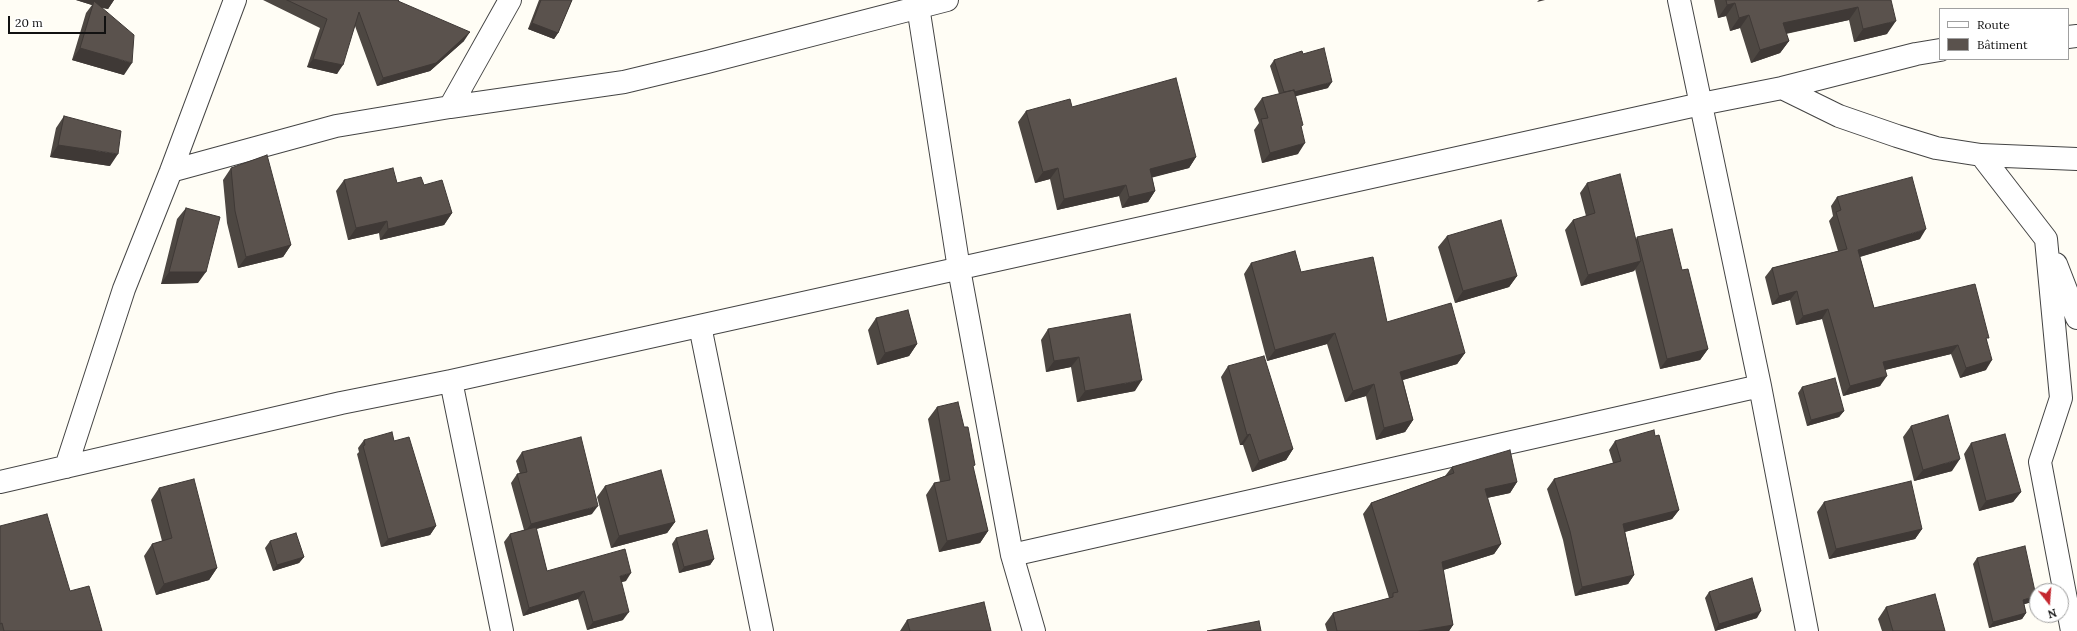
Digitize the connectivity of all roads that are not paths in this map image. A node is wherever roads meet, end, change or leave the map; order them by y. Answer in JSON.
{"nodes":[{"id":1,"x":234,"y":0,"type":"edge"},
{"id":2,"x":510,"y":0,"type":"edge"},
{"id":3,"x":947,"y":0,"type":"edge"},
{"id":4,"x":1679,"y":0,"type":"edge"},
{"id":5,"x":918,"y":3,"type":"edge"},
{"id":6,"x":1939,"y":50,"type":"edge"},
{"id":7,"x":1782,"y":88,"type":"junction"},
{"id":8,"x":1701,"y":104,"type":"junction"},
{"id":9,"x":450,"y":107,"type":"junction"},
{"id":10,"x":1981,"y":155,"type":"junction"},
{"id":11,"x":2077,"y":159,"type":"edge"},
{"id":12,"x":171,"y":171,"type":"junction"},
{"id":13,"x":2046,"y":239,"type":"junction"},
{"id":14,"x":959,"y":269,"type":"junction"},
{"id":15,"x":2077,"y":318,"type":"edge"},
{"id":16,"x":700,"y":326,"type":"junction"},
{"id":17,"x":451,"y":381,"type":"junction"},
{"id":18,"x":1760,"y":386,"type":"junction"},
{"id":19,"x":66,"y":467,"type":"junction"},
{"id":20,"x":0,"y":482,"type":"edge"},
{"id":21,"x":1012,"y":555,"type":"junction"},
{"id":22,"x":502,"y":631,"type":"edge"},
{"id":23,"x":762,"y":631,"type":"edge"},
{"id":24,"x":1034,"y":631,"type":"edge"},
{"id":25,"x":1807,"y":631,"type":"edge"},
{"id":26,"x":2072,"y":631,"type":"edge"}],
"edges":[{"from":1,"to":12,"type":"street"},
{"from":2,"to":9,"type":"street"},
{"from":3,"to":5,"type":"street"},
{"from":4,"to":8,"type":"street"},
{"from":5,"to":9,"type":"street"},
{"from":5,"to":14,"type":"street"},
{"from":6,"to":7,"type":"street"},
{"from":7,"to":8,"type":"street"},
{"from":7,"to":10,"type":"street"},
{"from":8,"to":14,"type":"street"},
{"from":8,"to":18,"type":"street"},
{"from":9,"to":12,"type":"street"},
{"from":10,"to":11,"type":"street"},
{"from":10,"to":13,"type":"street"},
{"from":12,"to":19,"type":"street"},
{"from":13,"to":15,"type":"street"},
{"from":13,"to":26,"type":"street"},
{"from":14,"to":16,"type":"street"},
{"from":14,"to":21,"type":"street"},
{"from":16,"to":17,"type":"street"},
{"from":16,"to":23,"type":"street"},
{"from":17,"to":19,"type":"street"},
{"from":17,"to":22,"type":"street"},
{"from":18,"to":21,"type":"street"},
{"from":18,"to":25,"type":"street"},
{"from":19,"to":20,"type":"street"},
{"from":21,"to":24,"type":"street"}]}
